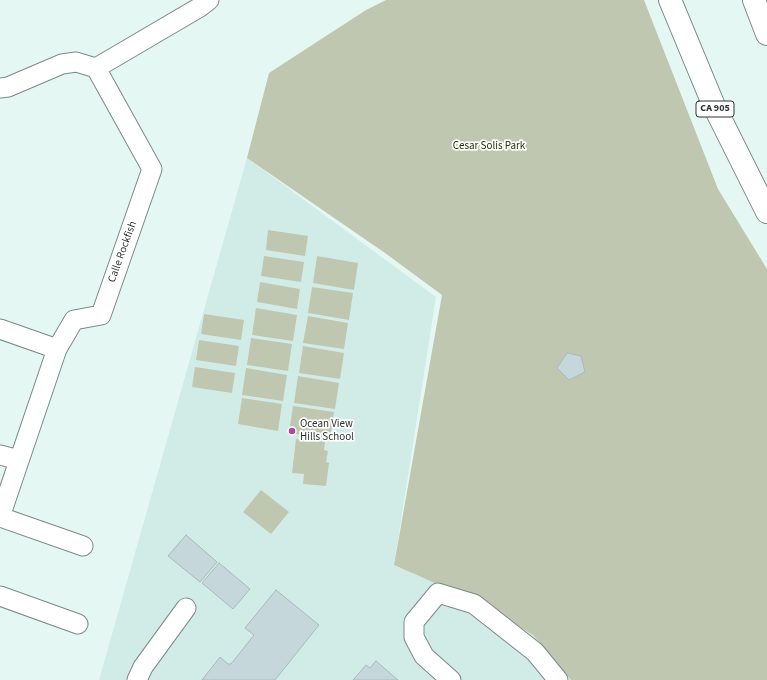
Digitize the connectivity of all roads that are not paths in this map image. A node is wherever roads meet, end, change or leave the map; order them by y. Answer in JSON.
{"nodes":[{"id":1,"x":209,"y":0,"type":"edge"},
{"id":2,"x":670,"y":0,"type":"edge"},
{"id":3,"x":754,"y":0,"type":"edge"},
{"id":4,"x":767,"y":34,"type":"edge"},
{"id":5,"x":96,"y":68,"type":"junction"},
{"id":6,"x":0,"y":88,"type":"edge"},
{"id":7,"x":767,"y":212,"type":"edge"},
{"id":8,"x":0,"y":329,"type":"edge"},
{"id":9,"x":57,"y":349,"type":"junction"},
{"id":10,"x":0,"y":455,"type":"edge"},
{"id":11,"x":18,"y":460,"type":"junction"},
{"id":12,"x":0,"y":517,"type":"edge"},
{"id":13,"x":83,"y":546,"type":"dead end"},
{"id":14,"x":0,"y":596,"type":"edge"},
{"id":15,"x":186,"y":608,"type":"dead end"},
{"id":16,"x":78,"y":624,"type":"dead end"},
{"id":17,"x":137,"y":680,"type":"edge"},
{"id":18,"x":451,"y":680,"type":"edge"},
{"id":19,"x":558,"y":680,"type":"edge"}],
"edges":[{"from":1,"to":5,"type":"street"},
{"from":2,"to":7,"type":"highway","number":"CA 905"},
{"from":3,"to":4,"type":"highway"},
{"from":5,"to":6,"type":"street"},
{"from":5,"to":9,"type":"street","name":"Calle Rockfish"},
{"from":8,"to":9,"type":"street"},
{"from":9,"to":11,"type":"street","name":"Calle Rockfish"},
{"from":10,"to":11,"type":"street"},
{"from":11,"to":12,"type":"street","name":"Calle Rockfish"},
{"from":12,"to":13,"type":"street"},
{"from":14,"to":16,"type":"street"},
{"from":15,"to":17,"type":"street"},
{"from":18,"to":19,"type":"street"}]}
